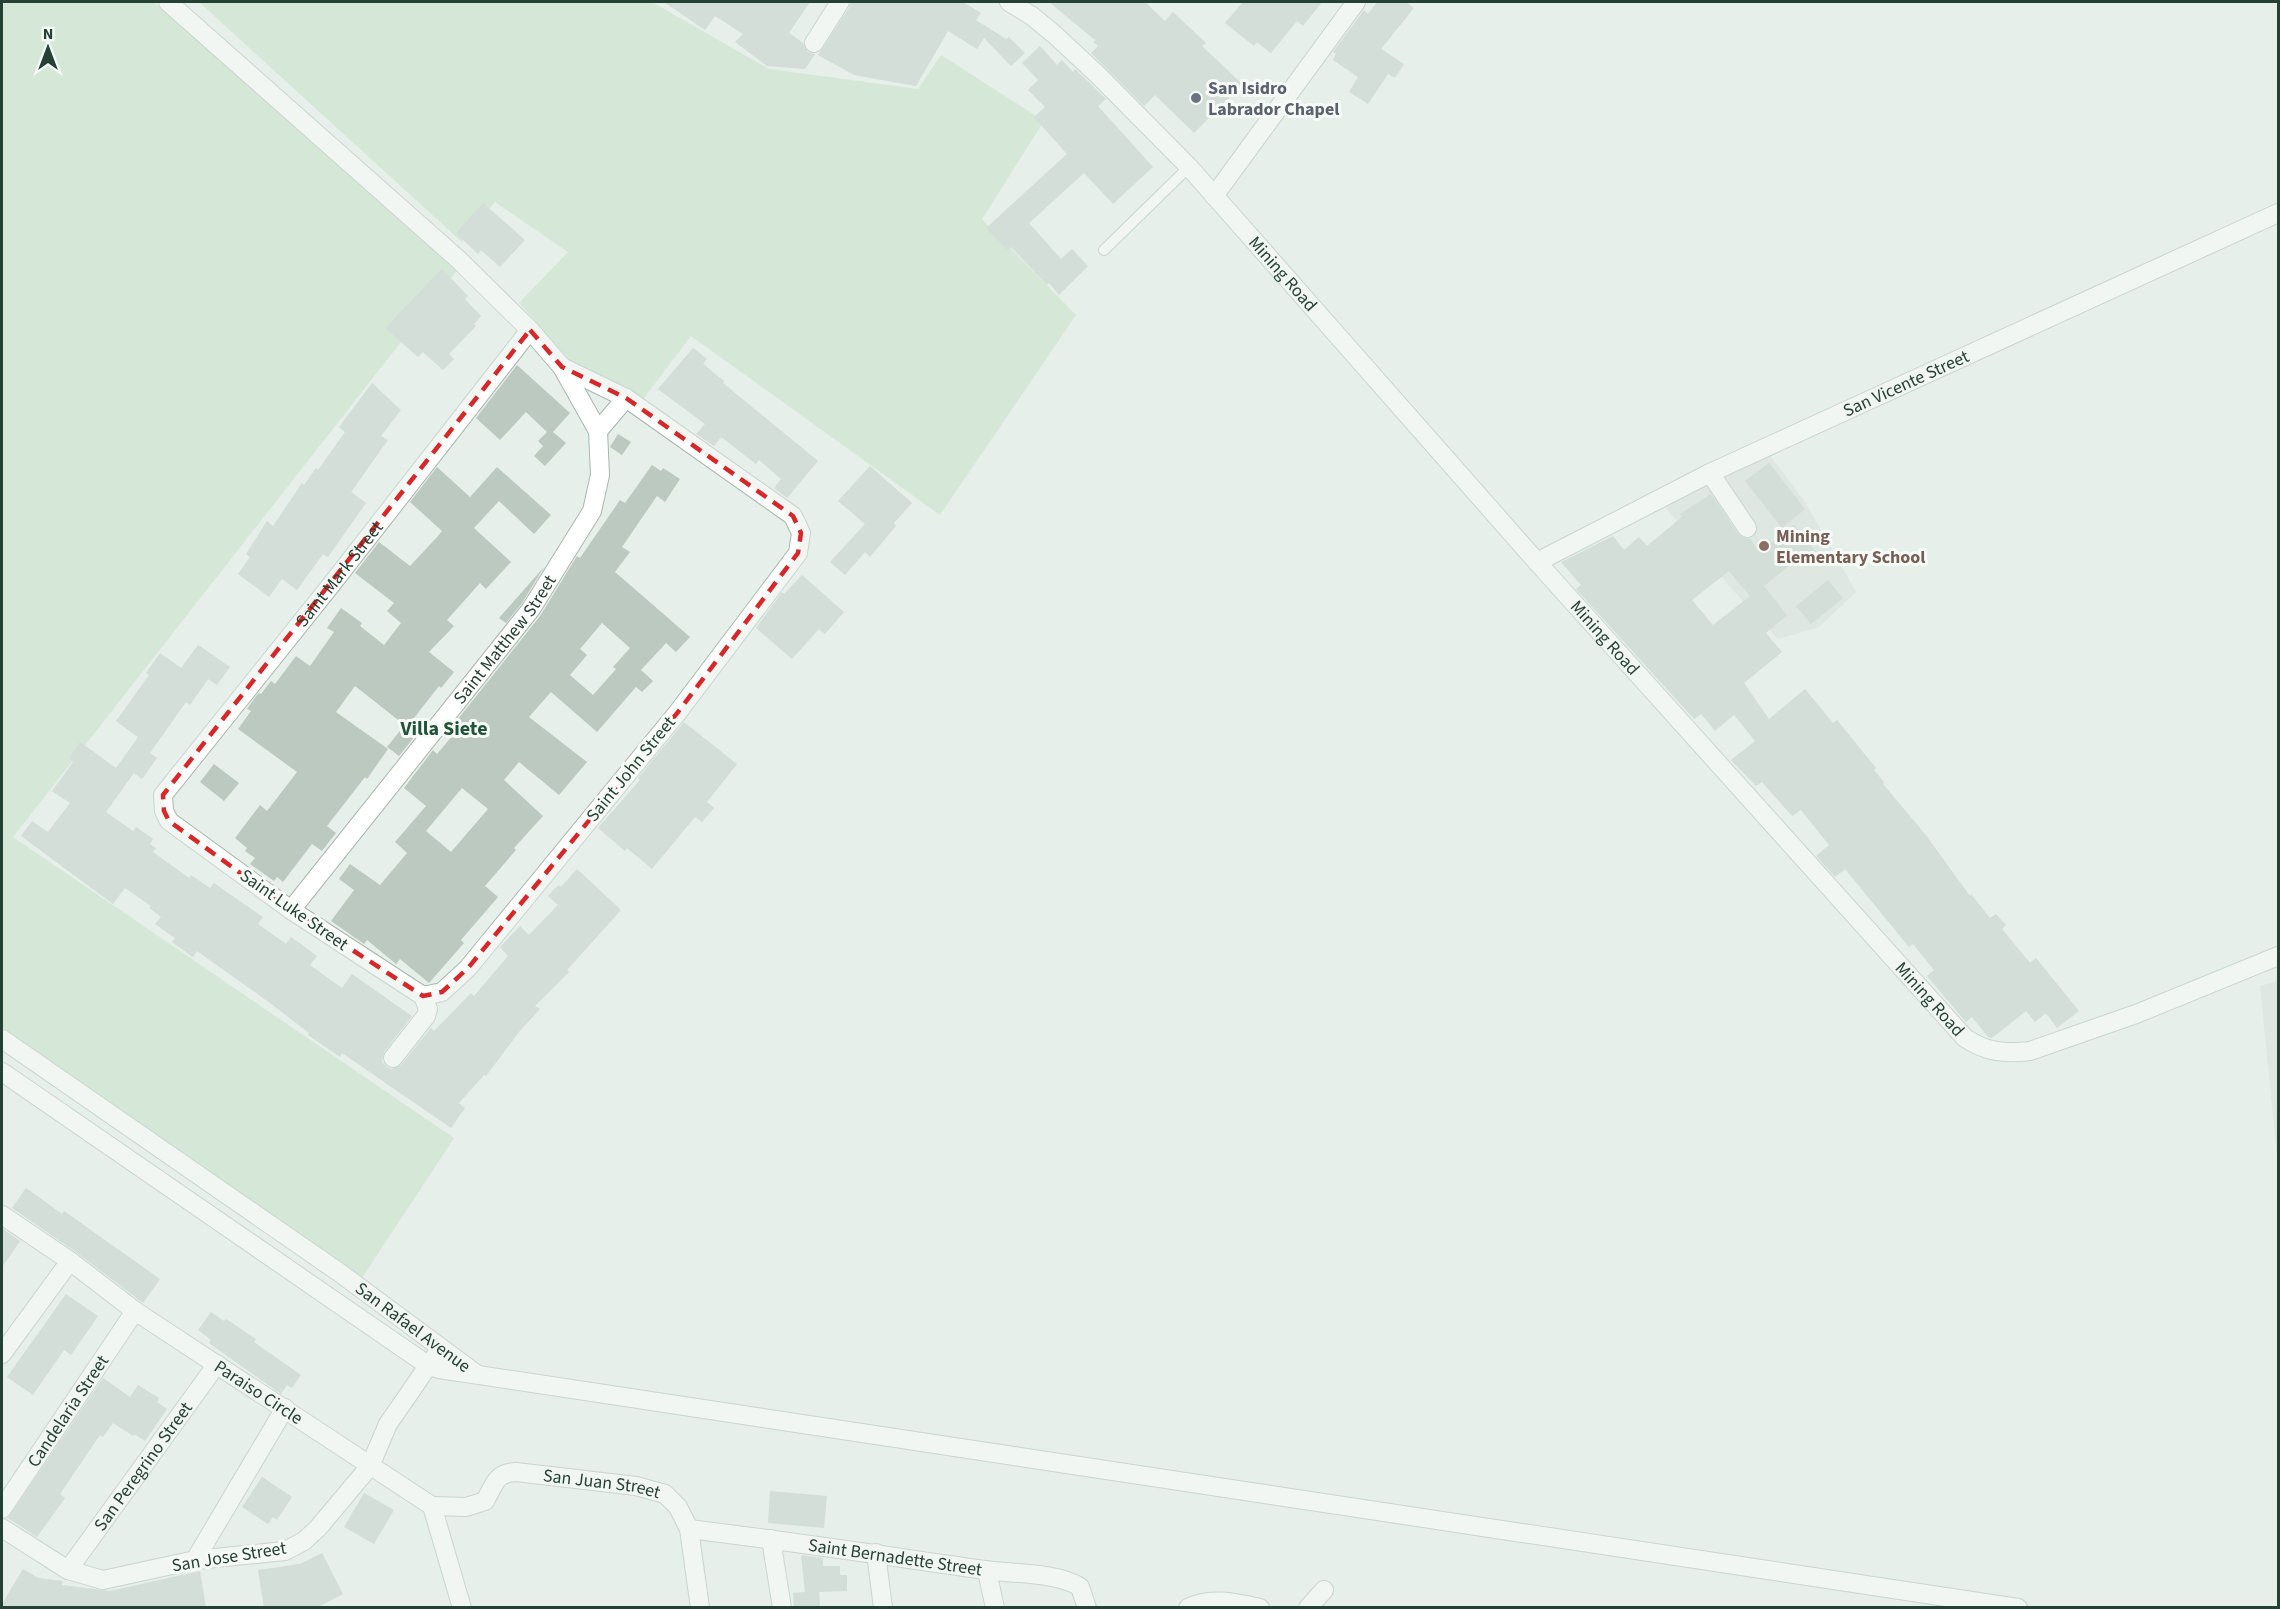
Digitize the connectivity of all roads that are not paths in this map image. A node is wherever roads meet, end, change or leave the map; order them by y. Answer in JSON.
{"nodes":[{"id":1,"x":168,"y":2,"type":"edge"},
{"id":2,"x":840,"y":2,"type":"edge"},
{"id":3,"x":1012,"y":2,"type":"edge"},
{"id":4,"x":1356,"y":2,"type":"edge"},
{"id":5,"x":814,"y":43,"type":"dead end"},
{"id":6,"x":1189,"y":167,"type":"junction"},
{"id":7,"x":1215,"y":196,"type":"junction"},
{"id":8,"x":2278,"y":213,"type":"edge"},
{"id":9,"x":1104,"y":250,"type":"dead end"},
{"id":10,"x":530,"y":330,"type":"junction"},
{"id":11,"x":562,"y":368,"type":"junction"},
{"id":12,"x":626,"y":398,"type":"junction"},
{"id":13,"x":598,"y":431,"type":"junction"},
{"id":14,"x":1710,"y":473,"type":"junction"},
{"id":15,"x":1747,"y":528,"type":"dead end"},
{"id":16,"x":1538,"y":562,"type":"junction"},
{"id":17,"x":168,"y":821,"type":"joint"},
{"id":18,"x":291,"y":910,"type":"junction"},
{"id":19,"x":2278,"y":956,"type":"edge"},
{"id":20,"x":423,"y":996,"type":"junction"},
{"id":21,"x":2,"y":1039,"type":"edge"},
{"id":22,"x":393,"y":1058,"type":"dead end"},
{"id":23,"x":2,"y":1072,"type":"edge"},
{"id":24,"x":100,"y":1107,"type":"junction"},
{"id":25,"x":84,"y":1128,"type":"junction"},
{"id":26,"x":2,"y":1215,"type":"edge"},
{"id":27,"x":289,"y":1237,"type":"junction"},
{"id":28,"x":273,"y":1258,"type":"junction"},
{"id":29,"x":70,"y":1261,"type":"junction"},
{"id":30,"x":135,"y":1311,"type":"junction"},
{"id":31,"x":441,"y":1348,"type":"junction"},
{"id":32,"x":2,"y":1354,"type":"edge"},
{"id":33,"x":217,"y":1364,"type":"junction"},
{"id":34,"x":429,"y":1366,"type":"junction"},
{"id":35,"x":477,"y":1375,"type":"junction"},
{"id":36,"x":285,"y":1408,"type":"junction"},
{"id":37,"x":370,"y":1466,"type":"junction"},
{"id":38,"x":432,"y":1506,"type":"junction"},
{"id":39,"x":2,"y":1509,"type":"edge"},
{"id":40,"x":2,"y":1528,"type":"edge"},
{"id":41,"x":689,"y":1529,"type":"junction"},
{"id":42,"x":771,"y":1539,"type":"junction"},
{"id":43,"x":876,"y":1553,"type":"junction"},
{"id":44,"x":195,"y":1560,"type":"junction"},
{"id":45,"x":68,"y":1570,"type":"junction"},
{"id":46,"x":987,"y":1571,"type":"junction"},
{"id":47,"x":1324,"y":1590,"type":"dead end"},
{"id":48,"x":462,"y":1608,"type":"edge"},
{"id":49,"x":700,"y":1608,"type":"edge"},
{"id":50,"x":782,"y":1608,"type":"edge"},
{"id":51,"x":883,"y":1608,"type":"edge"},
{"id":52,"x":995,"y":1608,"type":"edge"},
{"id":53,"x":1087,"y":1608,"type":"edge"},
{"id":54,"x":1188,"y":1608,"type":"edge"},
{"id":55,"x":1260,"y":1608,"type":"edge"},
{"id":56,"x":1308,"y":1608,"type":"edge"},
{"id":57,"x":2018,"y":1608,"type":"edge"}],
"edges":[{"from":1,"to":10,"type":"street"},
{"from":2,"to":5,"type":"street"},
{"from":3,"to":6,"type":"street","name":"Mining Road"},
{"from":4,"to":7,"type":"street"},
{"from":6,"to":7,"type":"street","name":"Mining Road"},
{"from":6,"to":9,"type":"lane"},
{"from":7,"to":16,"type":"street","name":"Mining Road"},
{"from":8,"to":14,"type":"street","name":"San Vicente Street"},
{"from":10,"to":11,"type":"street"},
{"from":10,"to":17,"type":"street","name":"Saint Mark Street"},
{"from":11,"to":12,"type":"street"},
{"from":11,"to":13,"type":"street","name":"Saint Matthew Street"},
{"from":12,"to":13,"type":"street"},
{"from":12,"to":20,"type":"street","name":"Saint John Street"},
{"from":13,"to":18,"type":"street","name":"Saint Matthew Street"},
{"from":14,"to":15,"type":"street"},
{"from":14,"to":16,"type":"street","name":"San Vicente Street"},
{"from":16,"to":19,"type":"street","name":"Mining Road"},
{"from":17,"to":18,"type":"street","name":"Saint Luke Street"},
{"from":18,"to":20,"type":"street","name":"Saint Luke Street"},
{"from":20,"to":22,"type":"street"},
{"from":21,"to":24,"type":"street","name":"San Rafael Avenue"},
{"from":23,"to":25,"type":"street","name":"San Rafael Avenue"},
{"from":24,"to":25,"type":"street"},
{"from":24,"to":27,"type":"street","name":"San Rafael Avenue"},
{"from":25,"to":28,"type":"street","name":"San Rafael Avenue"},
{"from":26,"to":29,"type":"street","name":"Paraiso Circle"},
{"from":27,"to":28,"type":"street"},
{"from":27,"to":31,"type":"street","name":"San Rafael Avenue"},
{"from":28,"to":34,"type":"street","name":"San Rafael Avenue"},
{"from":29,"to":30,"type":"street","name":"Paraiso Circle"},
{"from":29,"to":32,"type":"street"},
{"from":30,"to":33,"type":"street","name":"Paraiso Circle"},
{"from":30,"to":39,"type":"street","name":"Candelaria Street"},
{"from":31,"to":34,"type":"street","name":"San Jose Street"},
{"from":31,"to":35,"type":"street","name":"San Rafael Avenue"},
{"from":33,"to":36,"type":"street","name":"Paraiso Circle"},
{"from":33,"to":45,"type":"street","name":"San Peregrino Street"},
{"from":34,"to":35,"type":"street","name":"San Rafael Avenue"},
{"from":34,"to":37,"type":"street","name":"San Jose Street"},
{"from":35,"to":57,"type":"street"},
{"from":36,"to":37,"type":"street","name":"Paraiso Circle"},
{"from":36,"to":44,"type":"street"},
{"from":37,"to":38,"type":"street","name":"Paraiso Circle"},
{"from":37,"to":44,"type":"street","name":"San Jose Street"},
{"from":38,"to":41,"type":"street","name":"San Juan Street"},
{"from":38,"to":48,"type":"street"},
{"from":40,"to":45,"type":"street","name":"San Jose Street"},
{"from":41,"to":42,"type":"street","name":"Saint Bernadette Street"},
{"from":41,"to":49,"type":"street","name":"San Juan Street"},
{"from":42,"to":43,"type":"street","name":"Saint Bernadette Street"},
{"from":42,"to":50,"type":"street"},
{"from":43,"to":46,"type":"street","name":"Saint Bernadette Street"},
{"from":43,"to":51,"type":"street"},
{"from":44,"to":45,"type":"street","name":"San Jose Street"},
{"from":46,"to":52,"type":"street"},
{"from":46,"to":53,"type":"street","name":"Saint Bernadette Street"},
{"from":47,"to":56,"type":"street"},
{"from":54,"to":55,"type":"street"}]}
